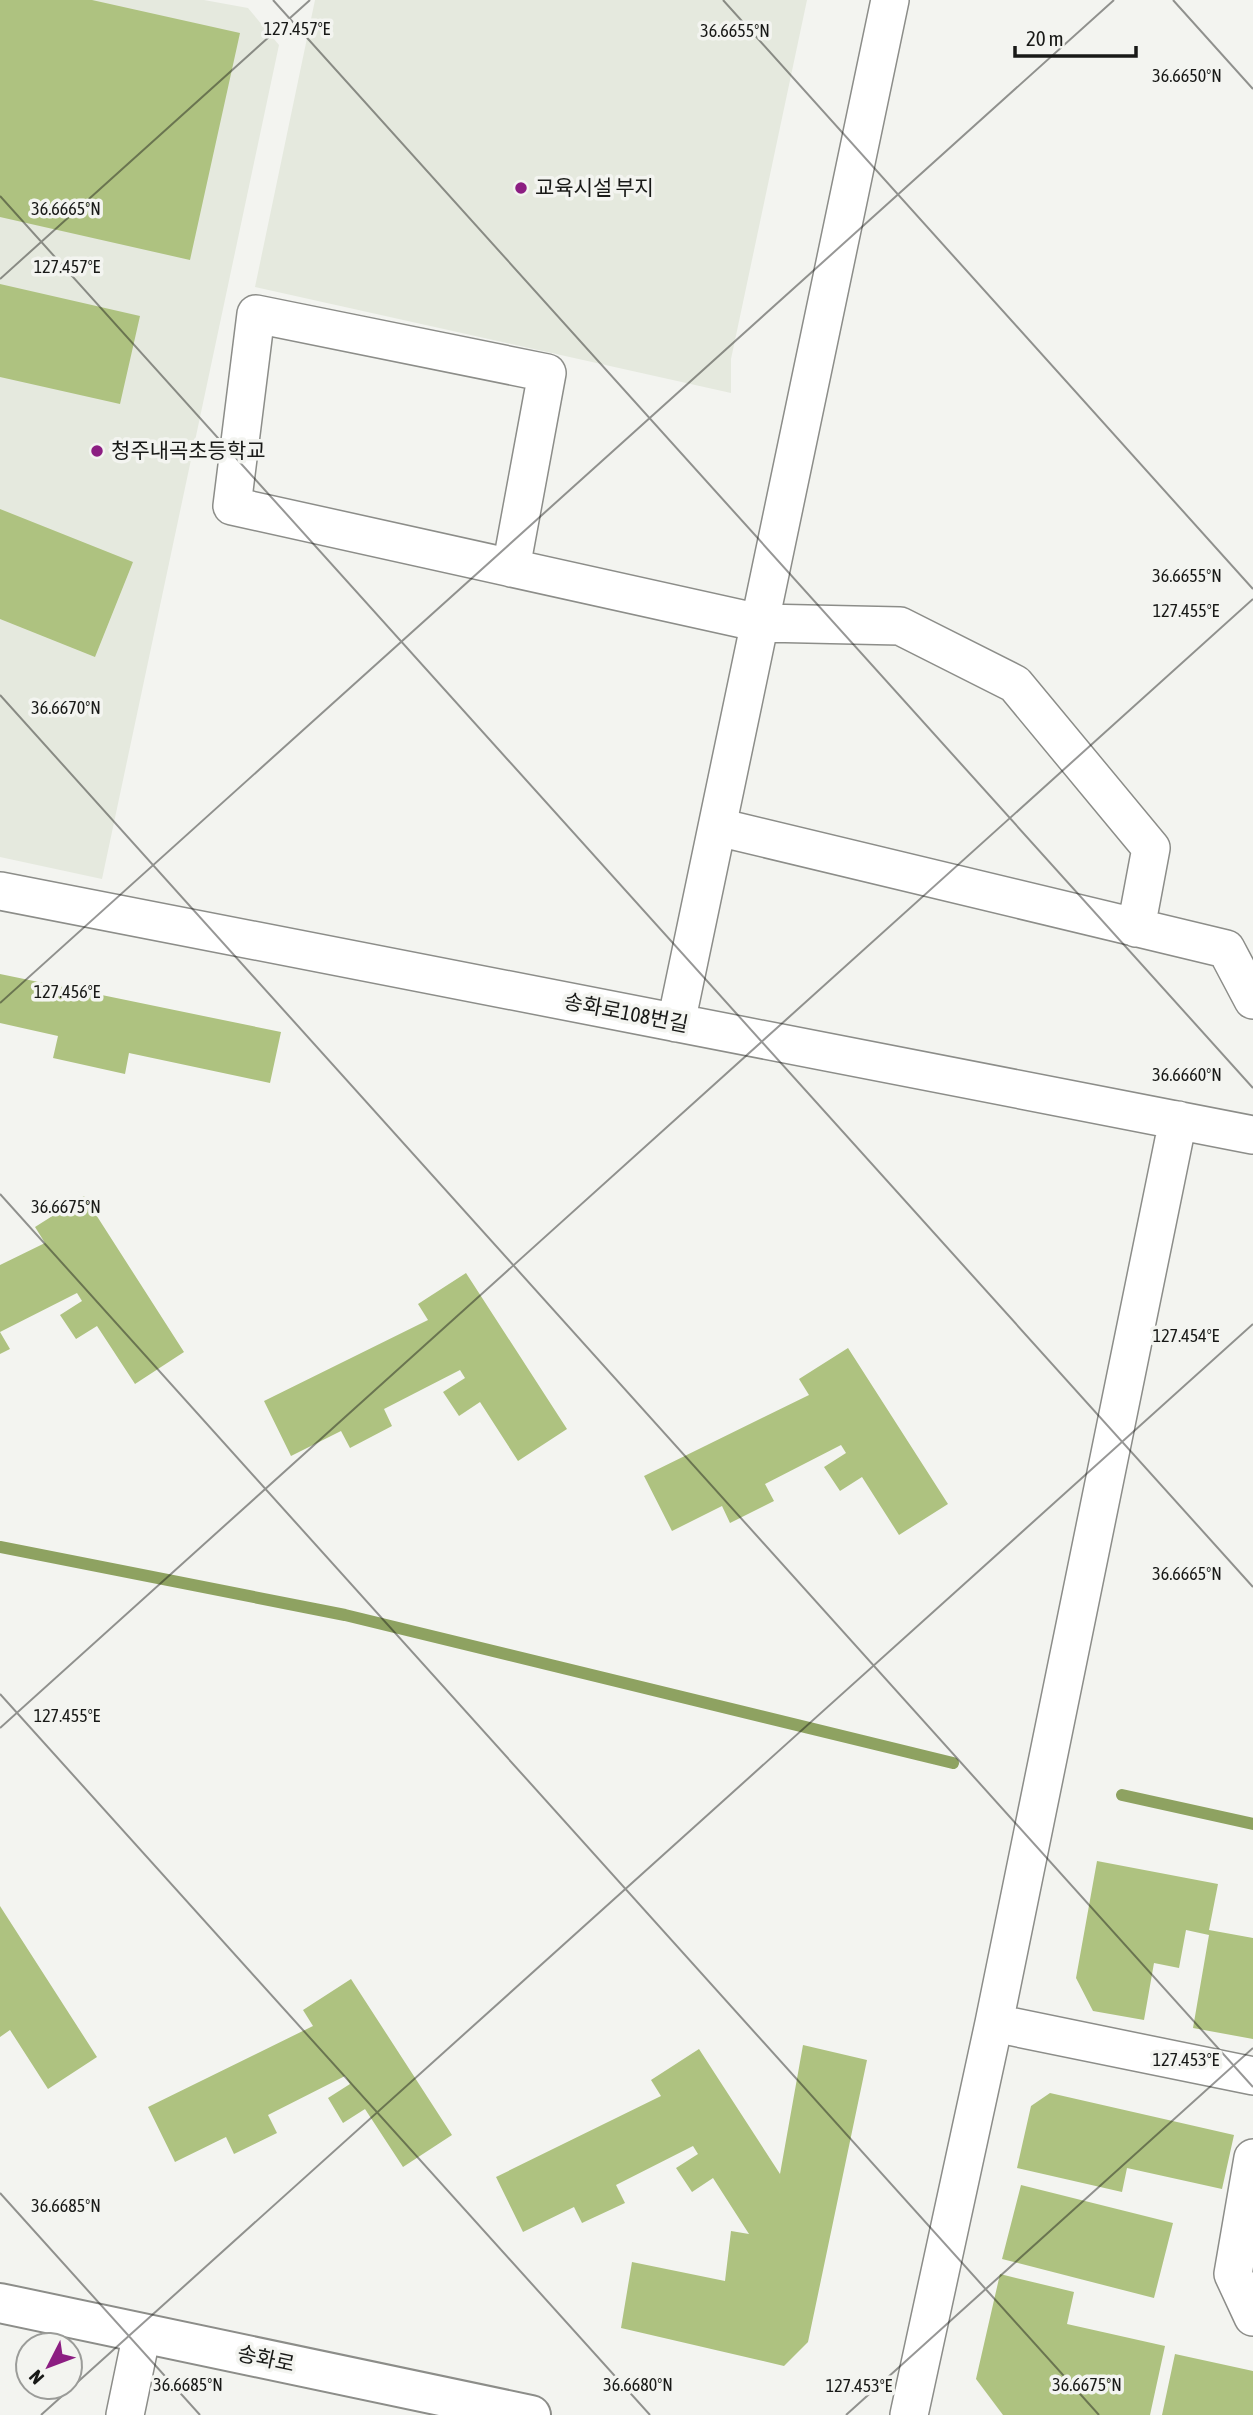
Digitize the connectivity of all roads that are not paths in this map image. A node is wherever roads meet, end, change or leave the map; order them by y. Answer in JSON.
{"nodes":[{"id":1,"x":890,"y":0,"type":"edge"},
{"id":2,"x":511,"y":568,"type":"junction"},
{"id":3,"x":760,"y":623,"type":"junction"},
{"id":4,"x":718,"y":827,"type":"junction"},
{"id":5,"x":0,"y":891,"type":"edge"},
{"id":6,"x":1136,"y":928,"type":"junction"},
{"id":7,"x":1253,"y":1000,"type":"edge"},
{"id":8,"x":677,"y":1023,"type":"junction"},
{"id":9,"x":1178,"y":1121,"type":"junction"},
{"id":10,"x":1253,"y":1135,"type":"edge"},
{"id":11,"x":994,"y":2023,"type":"junction"},
{"id":12,"x":1253,"y":2076,"type":"edge"},
{"id":13,"x":1253,"y":2158,"type":"edge"},
{"id":14,"x":0,"y":2303,"type":"edge"},
{"id":15,"x":1253,"y":2318,"type":"edge"},
{"id":16,"x":142,"y":2333,"type":"junction"},
{"id":17,"x":125,"y":2415,"type":"edge"},
{"id":18,"x":531,"y":2415,"type":"edge"},
{"id":19,"x":909,"y":2415,"type":"edge"}],
"edges":[{"from":1,"to":3,"type":"street"},
{"from":2,"to":2,"type":"street"},
{"from":2,"to":3,"type":"street"},
{"from":3,"to":4,"type":"street"},
{"from":3,"to":6,"type":"street"},
{"from":4,"to":6,"type":"street"},
{"from":4,"to":8,"type":"street"},
{"from":5,"to":8,"type":"street","name":"송화로108번길"},
{"from":6,"to":7,"type":"street"},
{"from":8,"to":9,"type":"street","name":"송화로108번길"},
{"from":9,"to":10,"type":"street","name":"송화로108번길"},
{"from":9,"to":11,"type":"street"},
{"from":11,"to":12,"type":"street"},
{"from":11,"to":19,"type":"street"},
{"from":13,"to":15,"type":"street"},
{"from":14,"to":16,"type":"street","name":"송화로"},
{"from":16,"to":17,"type":"street"},
{"from":16,"to":18,"type":"street","name":"송화로"}]}
